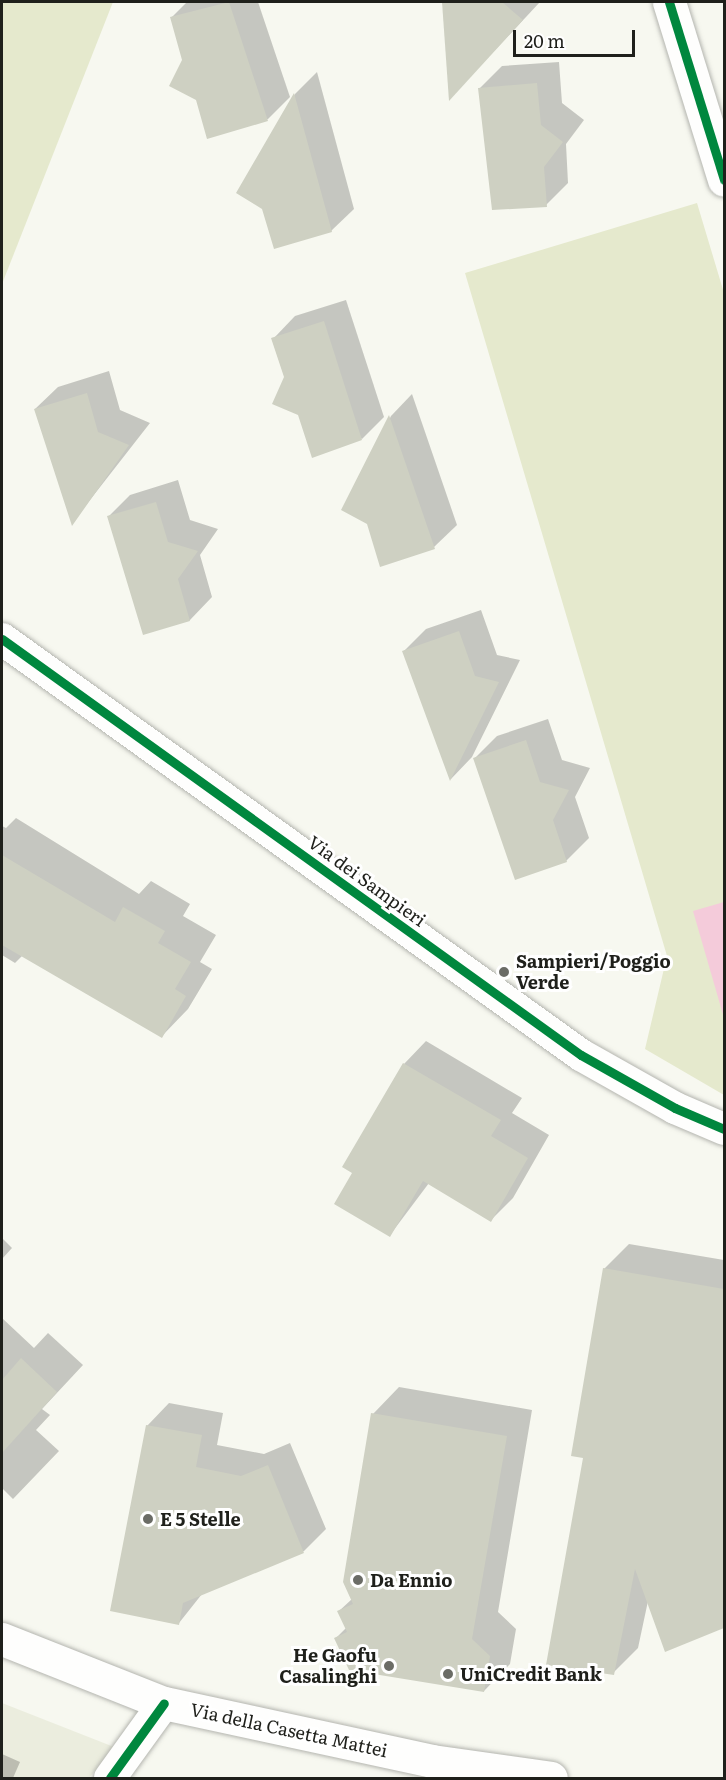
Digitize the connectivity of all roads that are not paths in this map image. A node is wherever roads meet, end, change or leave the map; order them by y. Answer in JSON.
{"nodes":[{"id":1,"x":669,"y":2,"type":"edge"},
{"id":2,"x":719,"y":140,"type":"edge"},
{"id":3,"x":724,"y":180,"type":"edge"},
{"id":4,"x":2,"y":639,"type":"edge"},
{"id":5,"x":724,"y":1129,"type":"edge"},
{"id":6,"x":2,"y":1639,"type":"edge"},
{"id":7,"x":164,"y":1703,"type":"junction"},
{"id":8,"x":110,"y":1779,"type":"edge"},
{"id":9,"x":551,"y":1779,"type":"edge"}],
"edges":[{"from":1,"to":2,"type":"main road"},
{"from":2,"to":3,"type":"main road"},
{"from":4,"to":5,"type":"street","name":"Via dei Sampieri"},
{"from":6,"to":7,"type":"main road","name":"Via della Casetta Mattei"},
{"from":7,"to":8,"type":"street"},
{"from":7,"to":9,"type":"main road","name":"Via della Casetta Mattei"}]}
